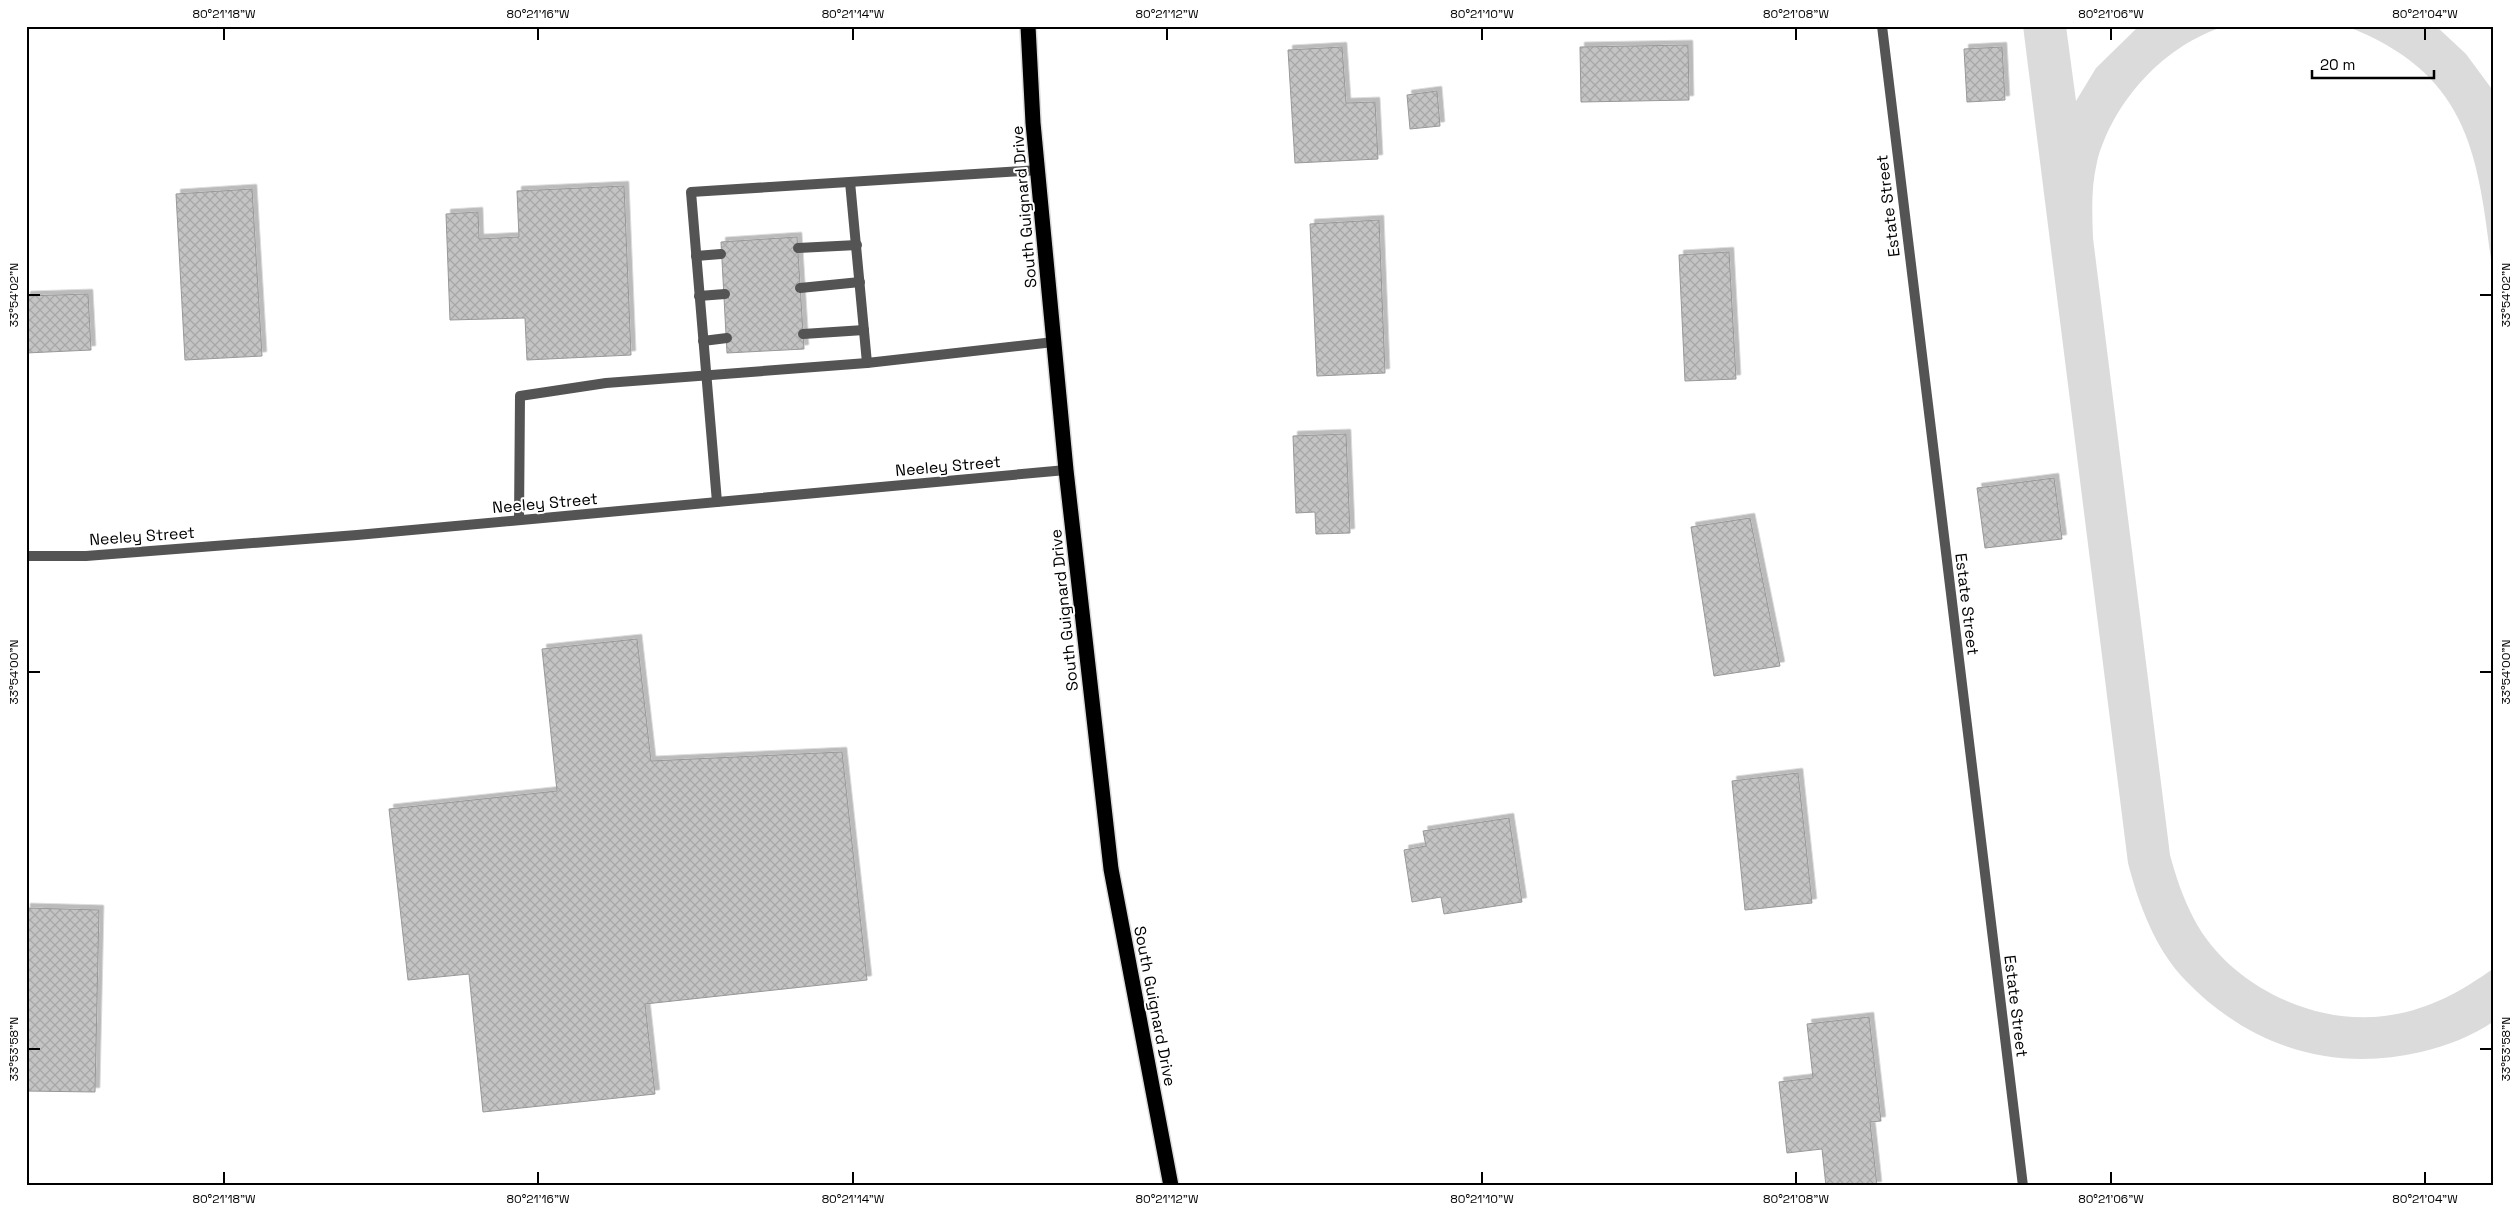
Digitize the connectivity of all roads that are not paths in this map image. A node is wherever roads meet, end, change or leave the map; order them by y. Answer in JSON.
{"nodes":[{"id":1,"x":1028,"y":26,"type":"edge"},
{"id":2,"x":1882,"y":26,"type":"edge"},
{"id":3,"x":1038,"y":170,"type":"junction"},
{"id":4,"x":850,"y":182,"type":"junction"},
{"id":5,"x":856,"y":245,"type":"junction"},
{"id":6,"x":798,"y":248,"type":"dead end"},
{"id":7,"x":721,"y":254,"type":"dead end"},
{"id":8,"x":696,"y":256,"type":"junction"},
{"id":9,"x":860,"y":282,"type":"junction"},
{"id":10,"x":800,"y":288,"type":"dead end"},
{"id":11,"x":725,"y":294,"type":"dead end"},
{"id":12,"x":699,"y":296,"type":"junction"},
{"id":13,"x":864,"y":330,"type":"junction"},
{"id":14,"x":803,"y":334,"type":"dead end"},
{"id":15,"x":727,"y":338,"type":"dead end"},
{"id":16,"x":703,"y":341,"type":"junction"},
{"id":17,"x":1054,"y":342,"type":"junction"},
{"id":18,"x":867,"y":363,"type":"junction"},
{"id":19,"x":705,"y":377,"type":"junction"},
{"id":20,"x":1066,"y":470,"type":"junction"},
{"id":21,"x":717,"y":502,"type":"junction"},
{"id":22,"x":519,"y":520,"type":"junction"},
{"id":23,"x":26,"y":556,"type":"edge"},
{"id":24,"x":1171,"y":1186,"type":"edge"},
{"id":25,"x":2023,"y":1186,"type":"edge"}],
"edges":[{"from":1,"to":3,"type":"highway","name":"South Guignard Drive"},
{"from":2,"to":25,"type":"street","name":"Estate Street"},
{"from":3,"to":4,"type":"street"},
{"from":3,"to":17,"type":"highway","name":"South Guignard Drive"},
{"from":4,"to":5,"type":"street"},
{"from":4,"to":8,"type":"street"},
{"from":5,"to":6,"type":"street"},
{"from":5,"to":9,"type":"street"},
{"from":7,"to":8,"type":"street"},
{"from":8,"to":12,"type":"street"},
{"from":9,"to":10,"type":"street"},
{"from":9,"to":13,"type":"street"},
{"from":11,"to":12,"type":"street"},
{"from":12,"to":16,"type":"street"},
{"from":13,"to":14,"type":"street"},
{"from":13,"to":18,"type":"street"},
{"from":15,"to":16,"type":"street"},
{"from":16,"to":19,"type":"street"},
{"from":17,"to":18,"type":"street"},
{"from":17,"to":20,"type":"highway","name":"South Guignard Drive"},
{"from":18,"to":19,"type":"street"},
{"from":19,"to":21,"type":"street"},
{"from":19,"to":22,"type":"street"},
{"from":20,"to":21,"type":"street","name":"Neeley Street"},
{"from":20,"to":24,"type":"highway","name":"South Guignard Drive"},
{"from":21,"to":22,"type":"street","name":"Neeley Street"},
{"from":22,"to":23,"type":"street","name":"Neeley Street"}]}
